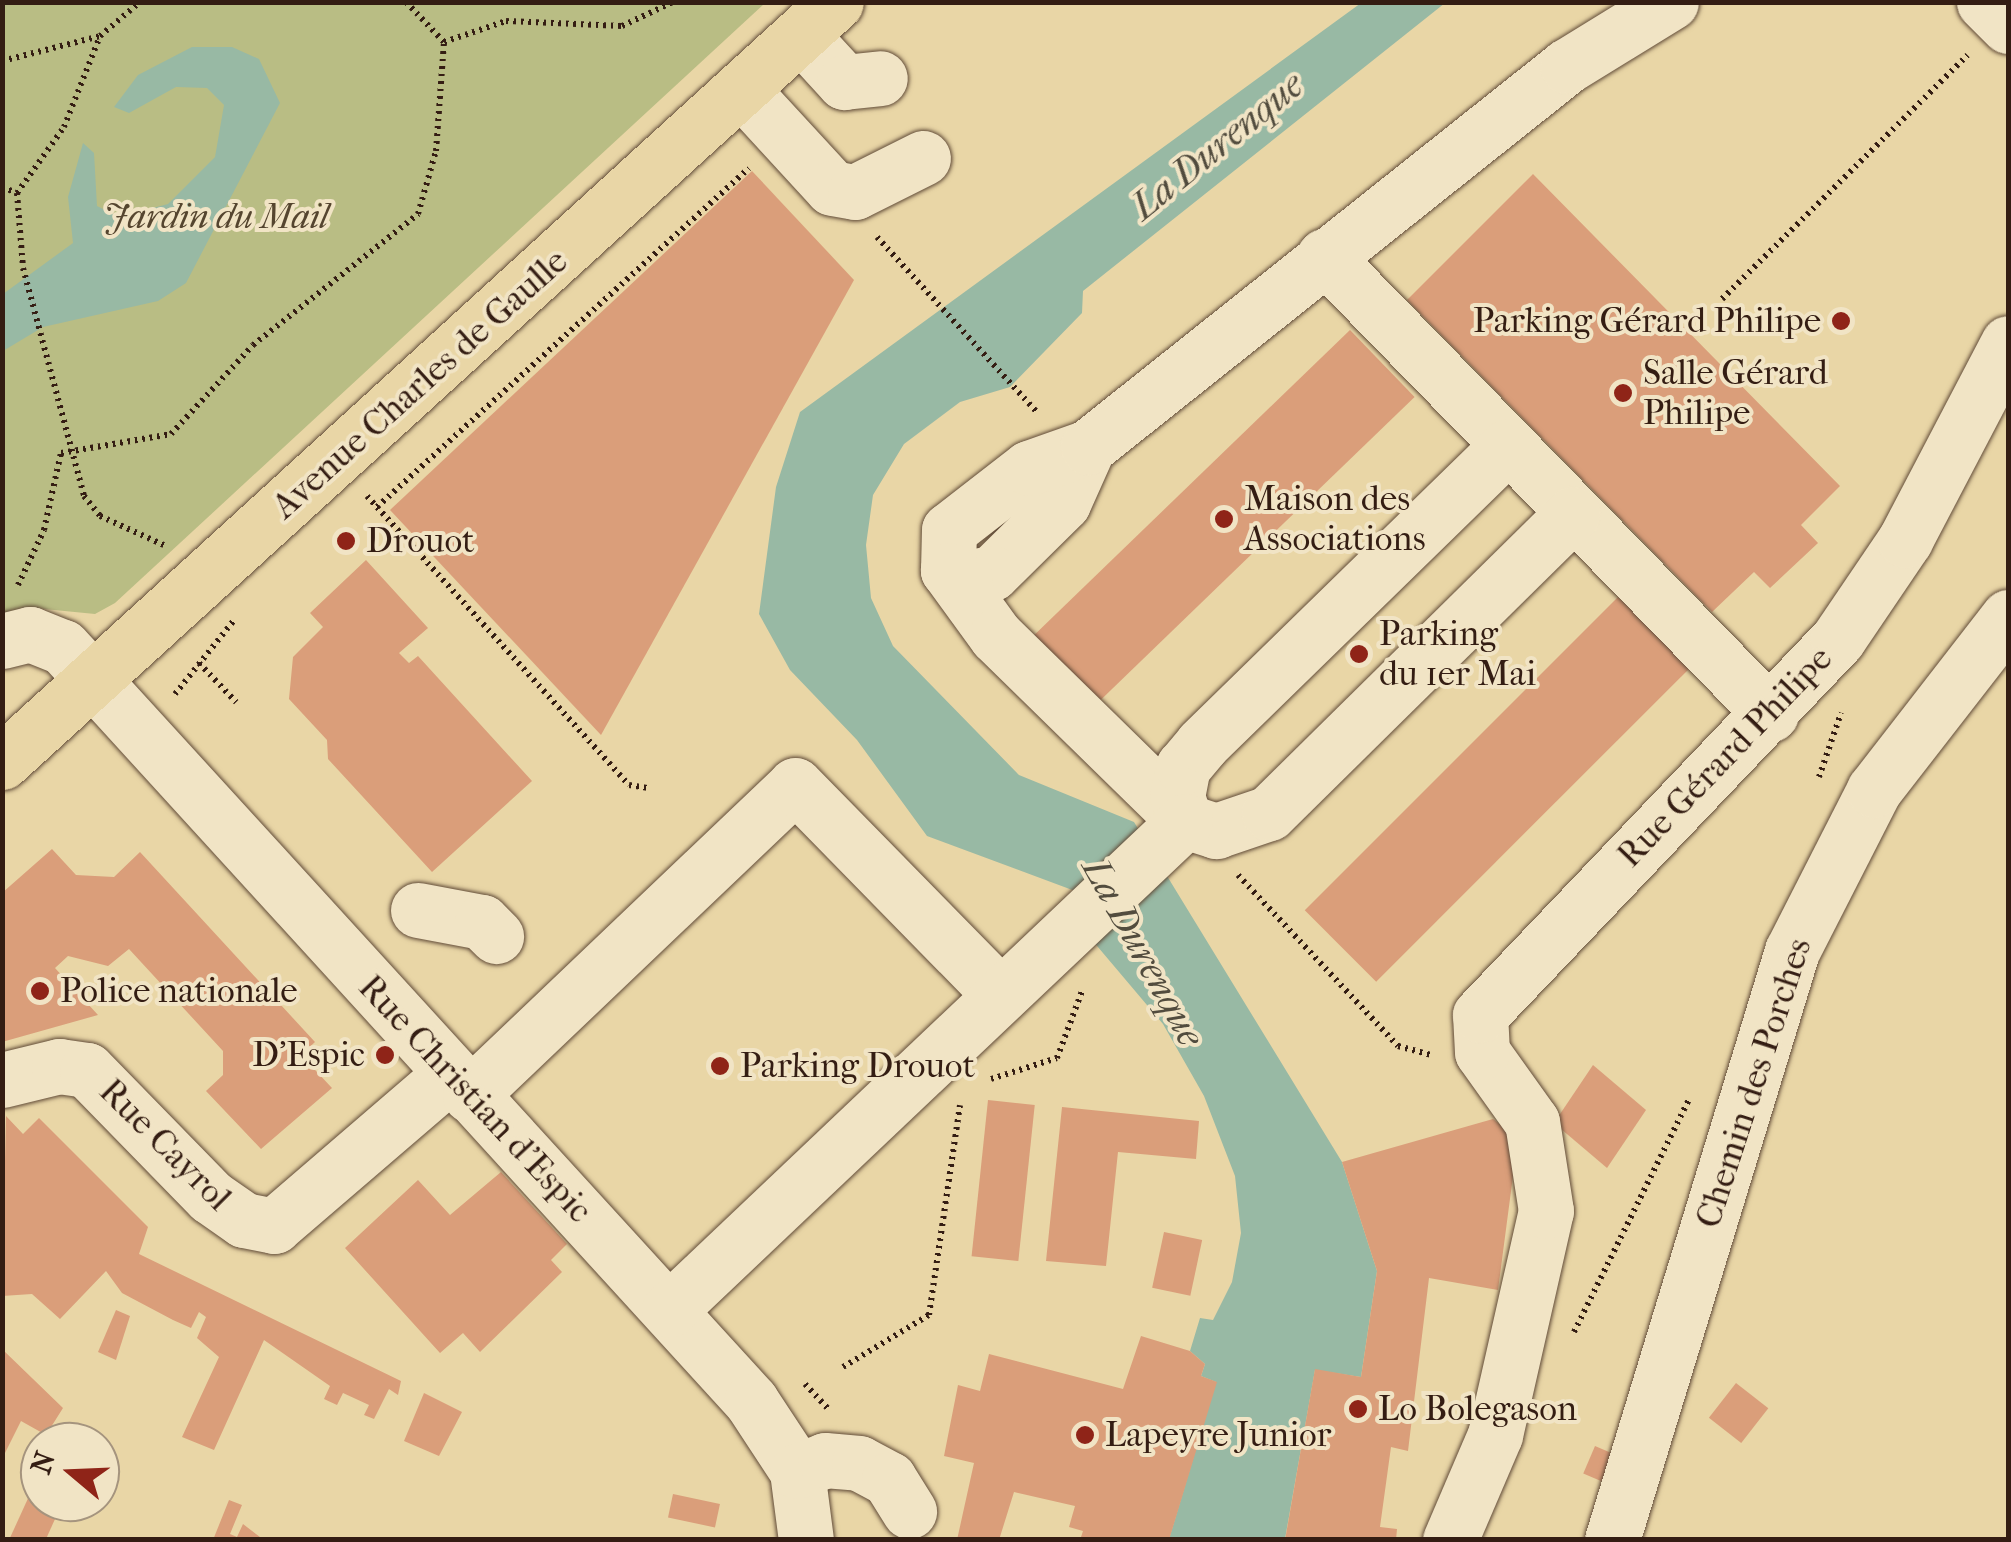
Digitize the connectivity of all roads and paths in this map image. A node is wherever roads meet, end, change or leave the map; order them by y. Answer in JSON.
{"nodes":[{"id":1,"x":140,"y":2,"type":"edge"},
{"id":2,"x":406,"y":2,"type":"edge"},
{"id":3,"x":674,"y":2,"type":"edge"},
{"id":4,"x":1671,"y":2,"type":"edge"},
{"id":5,"x":1999,"y":17,"type":"edge"},
{"id":6,"x":818,"y":19,"type":"edge"},
{"id":7,"x":100,"y":36,"type":"junction"},
{"id":8,"x":444,"y":42,"type":"junction"},
{"id":9,"x":2,"y":61,"type":"edge"},
{"id":10,"x":880,"y":78,"type":"dead end"},
{"id":11,"x":741,"y":90,"type":"junction"},
{"id":12,"x":784,"y":136,"type":"junction"},
{"id":13,"x":922,"y":158,"type":"dead end"},
{"id":14,"x":2,"y":187,"type":"edge"},
{"id":15,"x":832,"y":188,"type":"junction"},
{"id":16,"x":17,"y":193,"type":"junction"},
{"id":17,"x":1324,"y":256,"type":"junction"},
{"id":18,"x":1722,"y":299,"type":"dead end"},
{"id":19,"x":2008,"y":342,"type":"edge"},
{"id":20,"x":1010,"y":386,"type":"dead end"},
{"id":21,"x":1507,"y":446,"type":"junction"},
{"id":22,"x":72,"y":448,"type":"junction"},
{"id":23,"x":336,"y":462,"type":"junction"},
{"id":24,"x":377,"y":507,"type":"junction"},
{"id":25,"x":1572,"y":514,"type":"junction"},
{"id":26,"x":172,"y":549,"type":"dead end"},
{"id":27,"x":2,"y":602,"type":"edge"},
{"id":28,"x":231,"y":612,"type":"dead end"},
{"id":29,"x":2008,"y":617,"type":"edge"},
{"id":30,"x":2,"y":641,"type":"edge"},
{"id":31,"x":199,"y":662,"type":"junction"},
{"id":32,"x":94,"y":683,"type":"junction"},
{"id":33,"x":236,"y":702,"type":"dead end"},
{"id":34,"x":175,"y":712,"type":"dead end"},
{"id":35,"x":1771,"y":714,"type":"junction"},
{"id":36,"x":2,"y":762,"type":"edge"},
{"id":37,"x":649,"y":788,"type":"dead end"},
{"id":38,"x":1168,"y":837,"type":"junction"},
{"id":39,"x":418,"y":910,"type":"dead end"},
{"id":40,"x":1071,"y":928,"type":"junction"},
{"id":41,"x":496,"y":936,"type":"dead end"},
{"id":42,"x":1001,"y":995,"type":"junction"},
{"id":43,"x":1476,"y":1032,"type":"junction"},
{"id":44,"x":2,"y":1080,"type":"edge"},
{"id":45,"x":461,"y":1085,"type":"junction"},
{"id":46,"x":973,"y":1086,"type":"dead end"},
{"id":47,"x":1692,"y":1092,"type":"dead end"},
{"id":48,"x":966,"y":1095,"type":"dead end"},
{"id":49,"x":669,"y":1310,"type":"junction"},
{"id":50,"x":1515,"y":1338,"type":"junction"},
{"id":51,"x":844,"y":1367,"type":"dead end"},
{"id":52,"x":797,"y":1470,"type":"junction"},
{"id":53,"x":908,"y":1511,"type":"dead end"},
{"id":54,"x":806,"y":1540,"type":"edge"},
{"id":55,"x":1450,"y":1540,"type":"edge"},
{"id":56,"x":1612,"y":1540,"type":"edge"}],
"edges":[{"from":1,"to":7,"type":"path"},
{"from":2,"to":8,"type":"path"},
{"from":3,"to":8,"type":"path"},
{"from":4,"to":17,"type":"street"},
{"from":5,"to":18,"type":"path"},
{"from":6,"to":10,"type":"street"},
{"from":6,"to":11,"type":"main road","name":"Avenue Charles de Gaulle"},
{"from":7,"to":9,"type":"path"},
{"from":7,"to":16,"type":"path"},
{"from":8,"to":22,"type":"path"},
{"from":11,"to":12,"type":"street"},
{"from":11,"to":23,"type":"main road","name":"Avenue Charles de Gaulle"},
{"from":12,"to":15,"type":"street"},
{"from":12,"to":24,"type":"path"},
{"from":13,"to":15,"type":"street"},
{"from":14,"to":16,"type":"path"},
{"from":15,"to":20,"type":"path"},
{"from":16,"to":22,"type":"path"},
{"from":17,"to":21,"type":"street"},
{"from":17,"to":38,"type":"street"},
{"from":19,"to":35,"type":"street","name":"Rue Gérard Philipe"},
{"from":21,"to":25,"type":"street"},
{"from":21,"to":38,"type":"street"},
{"from":22,"to":26,"type":"path"},
{"from":22,"to":27,"type":"path"},
{"from":23,"to":24,"type":"path"},
{"from":23,"to":32,"type":"main road","name":"Avenue Charles de Gaulle"},
{"from":24,"to":37,"type":"path"},
{"from":25,"to":35,"type":"street"},
{"from":25,"to":38,"type":"street"},
{"from":28,"to":31,"type":"path"},
{"from":29,"to":56,"type":"street","name":"Chemin des Porches"},
{"from":30,"to":32,"type":"street","name":"Rue Christian d'Espic"},
{"from":31,"to":33,"type":"path"},
{"from":31,"to":34,"type":"path"},
{"from":32,"to":36,"type":"main road","name":"Avenue Charles de Gaulle"},
{"from":32,"to":45,"type":"street","name":"Rue Christian d'Espic"},
{"from":35,"to":43,"type":"street","name":"Rue Gérard Philipe"},
{"from":38,"to":40,"type":"street"},
{"from":38,"to":43,"type":"path"},
{"from":39,"to":41,"type":"street"},
{"from":40,"to":42,"type":"street"},
{"from":40,"to":46,"type":"path"},
{"from":42,"to":45,"type":"street"},
{"from":42,"to":49,"type":"street"},
{"from":43,"to":50,"type":"street"},
{"from":44,"to":45,"type":"street","name":"Rue Cayrol"},
{"from":45,"to":49,"type":"street","name":"Rue Christian d'Espic"},
{"from":47,"to":50,"type":"path"},
{"from":48,"to":51,"type":"path"},
{"from":49,"to":52,"type":"street","name":"Rue Christian d'Espic"},
{"from":50,"to":55,"type":"street"},
{"from":52,"to":53,"type":"street"},
{"from":52,"to":54,"type":"street","name":"Rue Christian d'Espic"}]}
